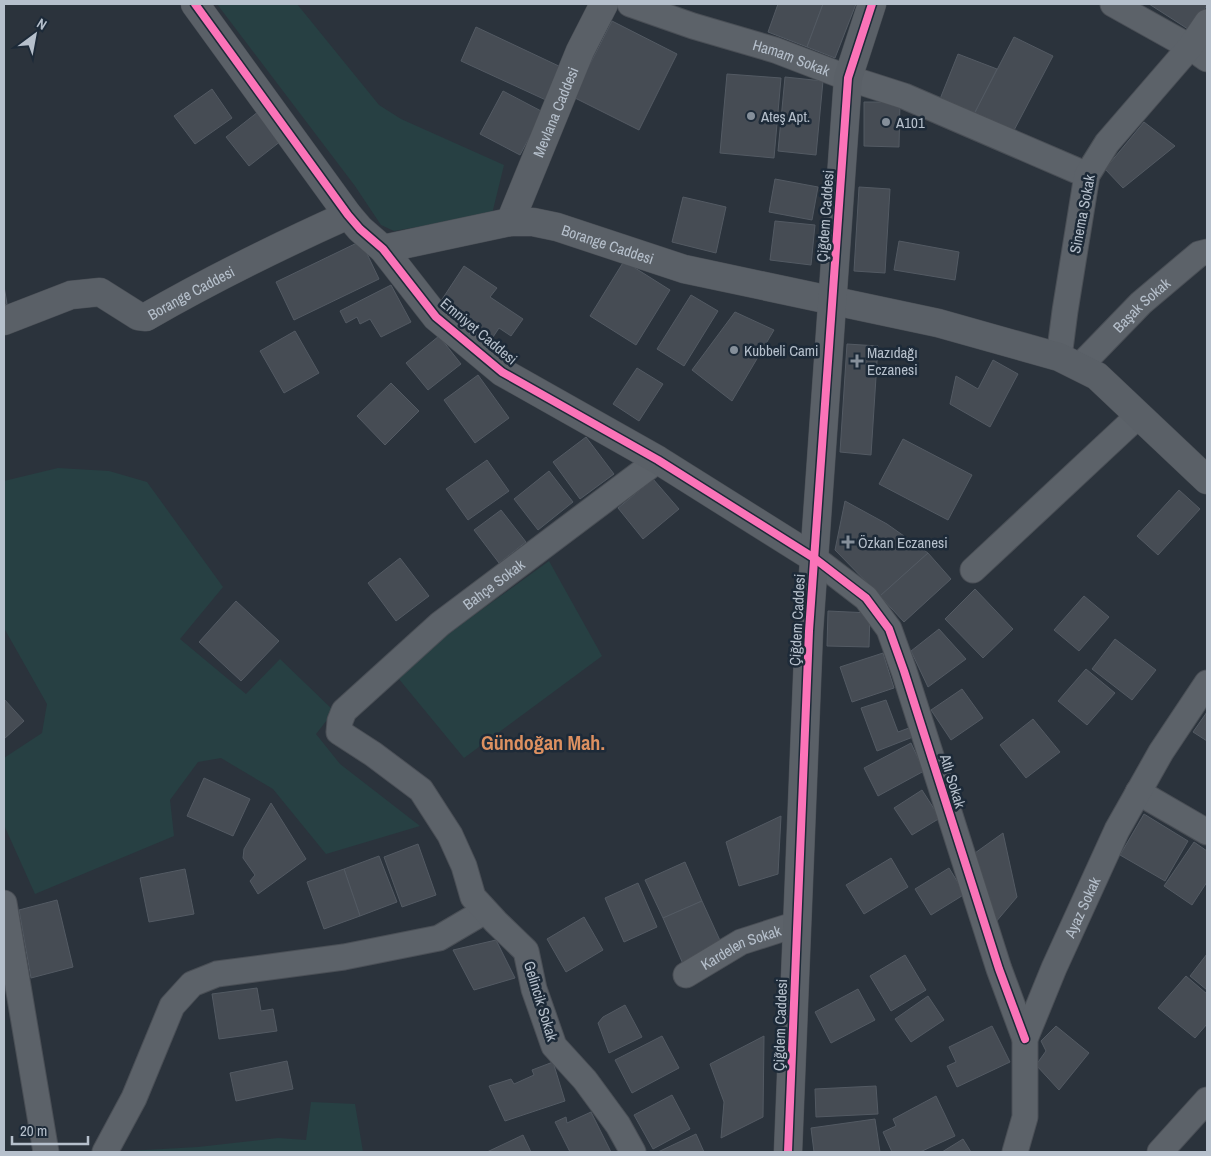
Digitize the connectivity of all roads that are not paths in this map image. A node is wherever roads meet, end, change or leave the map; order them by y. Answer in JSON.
{"nodes":[{"id":1,"x":195,"y":4,"type":"edge"},
{"id":2,"x":604,"y":4,"type":"edge"},
{"id":3,"x":630,"y":4,"type":"edge"},
{"id":4,"x":872,"y":4,"type":"edge"},
{"id":5,"x":1113,"y":4,"type":"edge"},
{"id":6,"x":1207,"y":22,"type":"edge"},
{"id":7,"x":1199,"y":53,"type":"edge"},
{"id":8,"x":848,"y":78,"type":"junction"},
{"id":9,"x":1087,"y":174,"type":"junction"},
{"id":10,"x":348,"y":215,"type":"junction"},
{"id":11,"x":510,"y":222,"type":"junction"},
{"id":12,"x":383,"y":249,"type":"junction"},
{"id":13,"x":1207,"y":252,"type":"edge"},
{"id":14,"x":833,"y":300,"type":"junction"},
{"id":15,"x":4,"y":321,"type":"edge"},
{"id":16,"x":1069,"y":362,"type":"junction"},
{"id":17,"x":1139,"y":415,"type":"junction"},
{"id":18,"x":658,"y":460,"type":"junction"},
{"id":19,"x":1207,"y":480,"type":"edge"},
{"id":20,"x":814,"y":558,"type":"junction"},
{"id":21,"x":973,"y":570,"type":"dead end"},
{"id":22,"x":1207,"y":683,"type":"edge"},
{"id":23,"x":340,"y":720,"type":"joint"},
{"id":24,"x":1138,"y":792,"type":"junction"},
{"id":25,"x":1207,"y":832,"type":"edge"},
{"id":26,"x":4,"y":903,"type":"edge"},
{"id":27,"x":485,"y":911,"type":"junction"},
{"id":28,"x":797,"y":924,"type":"junction"},
{"id":29,"x":686,"y":975,"type":"dead end"},
{"id":30,"x":1025,"y":1039,"type":"junction"},
{"id":31,"x":1207,"y":1100,"type":"edge"},
{"id":32,"x":46,"y":1152,"type":"edge"},
{"id":33,"x":105,"y":1152,"type":"edge"},
{"id":34,"x":633,"y":1152,"type":"edge"},
{"id":35,"x":788,"y":1152,"type":"edge"},
{"id":36,"x":1015,"y":1152,"type":"edge"},
{"id":37,"x":1160,"y":1152,"type":"edge"}],
"edges":[{"from":1,"to":10,"type":"street","name":"Emniyet Caddesi"},
{"from":2,"to":11,"type":"street","name":"Mevlana Caddesi"},
{"from":3,"to":8,"type":"street","name":"Hamam Sokak"},
{"from":4,"to":8,"type":"street","name":"Çiğdem Caddesi"},
{"from":5,"to":7,"type":"street"},
{"from":6,"to":7,"type":"street","name":"Sinema Sokak"},
{"from":7,"to":9,"type":"street","name":"Sinema Sokak"},
{"from":8,"to":9,"type":"street","name":"Hamam Sokak"},
{"from":8,"to":14,"type":"street","name":"Çiğdem Caddesi"},
{"from":9,"to":16,"type":"street","name":"Sinema Sokak"},
{"from":10,"to":12,"type":"street","name":"Emniyet Caddesi"},
{"from":10,"to":15,"type":"street","name":"Borange Caddesi"},
{"from":11,"to":12,"type":"street","name":"Borange Caddesi"},
{"from":11,"to":14,"type":"street","name":"Borange Caddesi"},
{"from":12,"to":18,"type":"street","name":"Emniyet Caddesi"},
{"from":13,"to":16,"type":"street","name":"Başak Sokak"},
{"from":14,"to":16,"type":"street","name":"Borange Caddesi"},
{"from":14,"to":20,"type":"street","name":"Çiğdem Caddesi"},
{"from":16,"to":17,"type":"street","name":"Borange Caddesi"},
{"from":17,"to":19,"type":"street","name":"Borange Caddesi"},
{"from":17,"to":21,"type":"street"},
{"from":18,"to":20,"type":"street","name":"Emniyet Caddesi"},
{"from":18,"to":23,"type":"street","name":"Bahçe Sokak"},
{"from":20,"to":28,"type":"street","name":"Çiğdem Caddesi"},
{"from":20,"to":30,"type":"street","name":"Atlı Sokak"},
{"from":22,"to":24,"type":"street","name":"Ayaz Sokak"},
{"from":23,"to":27,"type":"street","name":"Gelincik Sokak"},
{"from":24,"to":25,"type":"street"},
{"from":24,"to":30,"type":"street","name":"Ayaz Sokak"},
{"from":26,"to":32,"type":"street"},
{"from":27,"to":33,"type":"street"},
{"from":27,"to":34,"type":"street","name":"Gelincik Sokak"},
{"from":28,"to":29,"type":"street","name":"Kardelen Sokak"},
{"from":28,"to":35,"type":"street","name":"Çiğdem Caddesi"},
{"from":30,"to":36,"type":"street","name":"Ayaz Sokak"},
{"from":31,"to":37,"type":"street"}]}
